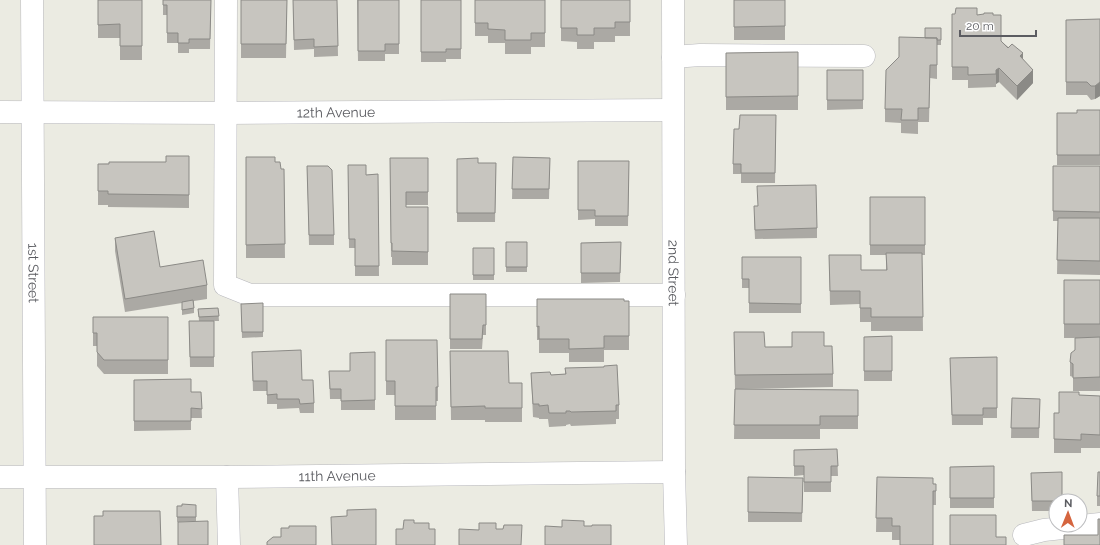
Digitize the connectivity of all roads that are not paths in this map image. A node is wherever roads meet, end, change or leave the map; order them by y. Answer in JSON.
{"nodes":[{"id":1,"x":32,"y":0,"type":"edge"},
{"id":2,"x":226,"y":0,"type":"edge"},
{"id":3,"x":673,"y":0,"type":"edge"},
{"id":4,"x":864,"y":56,"type":"dead end"},
{"id":5,"x":673,"y":57,"type":"junction"},
{"id":6,"x":672,"y":110,"type":"junction"},
{"id":7,"x":0,"y":112,"type":"edge"},
{"id":8,"x":32,"y":112,"type":"junction"},
{"id":9,"x":226,"y":113,"type":"junction"},
{"id":10,"x":674,"y":295,"type":"junction"},
{"id":11,"x":674,"y":472,"type":"junction"},
{"id":12,"x":0,"y":477,"type":"edge"},
{"id":13,"x":35,"y":477,"type":"junction"},
{"id":14,"x":227,"y":477,"type":"junction"},
{"id":15,"x":1100,"y":524,"type":"edge"},
{"id":16,"x":1024,"y":535,"type":"dead end"},
{"id":17,"x":36,"y":545,"type":"edge"},
{"id":18,"x":229,"y":545,"type":"edge"},
{"id":19,"x":676,"y":545,"type":"edge"}],
"edges":[{"from":1,"to":8,"type":"street","name":"1st Street"},
{"from":2,"to":9,"type":"street"},
{"from":3,"to":5,"type":"street","name":"2nd Street"},
{"from":4,"to":5,"type":"street"},
{"from":5,"to":6,"type":"street","name":"2nd Street"},
{"from":6,"to":9,"type":"street","name":"12th Avenue"},
{"from":6,"to":10,"type":"street","name":"2nd Street"},
{"from":7,"to":8,"type":"street","name":"12th Avenue"},
{"from":8,"to":9,"type":"street","name":"12th Avenue"},
{"from":8,"to":13,"type":"street","name":"1st Street"},
{"from":9,"to":10,"type":"street"},
{"from":10,"to":11,"type":"street","name":"2nd Street"},
{"from":11,"to":14,"type":"street","name":"11th Avenue"},
{"from":11,"to":19,"type":"street","name":"2nd Street"},
{"from":12,"to":13,"type":"street","name":"11th Avenue"},
{"from":13,"to":14,"type":"street","name":"11th Avenue"},
{"from":13,"to":17,"type":"street","name":"1st Street"},
{"from":14,"to":18,"type":"street"},
{"from":15,"to":16,"type":"street"}]}
